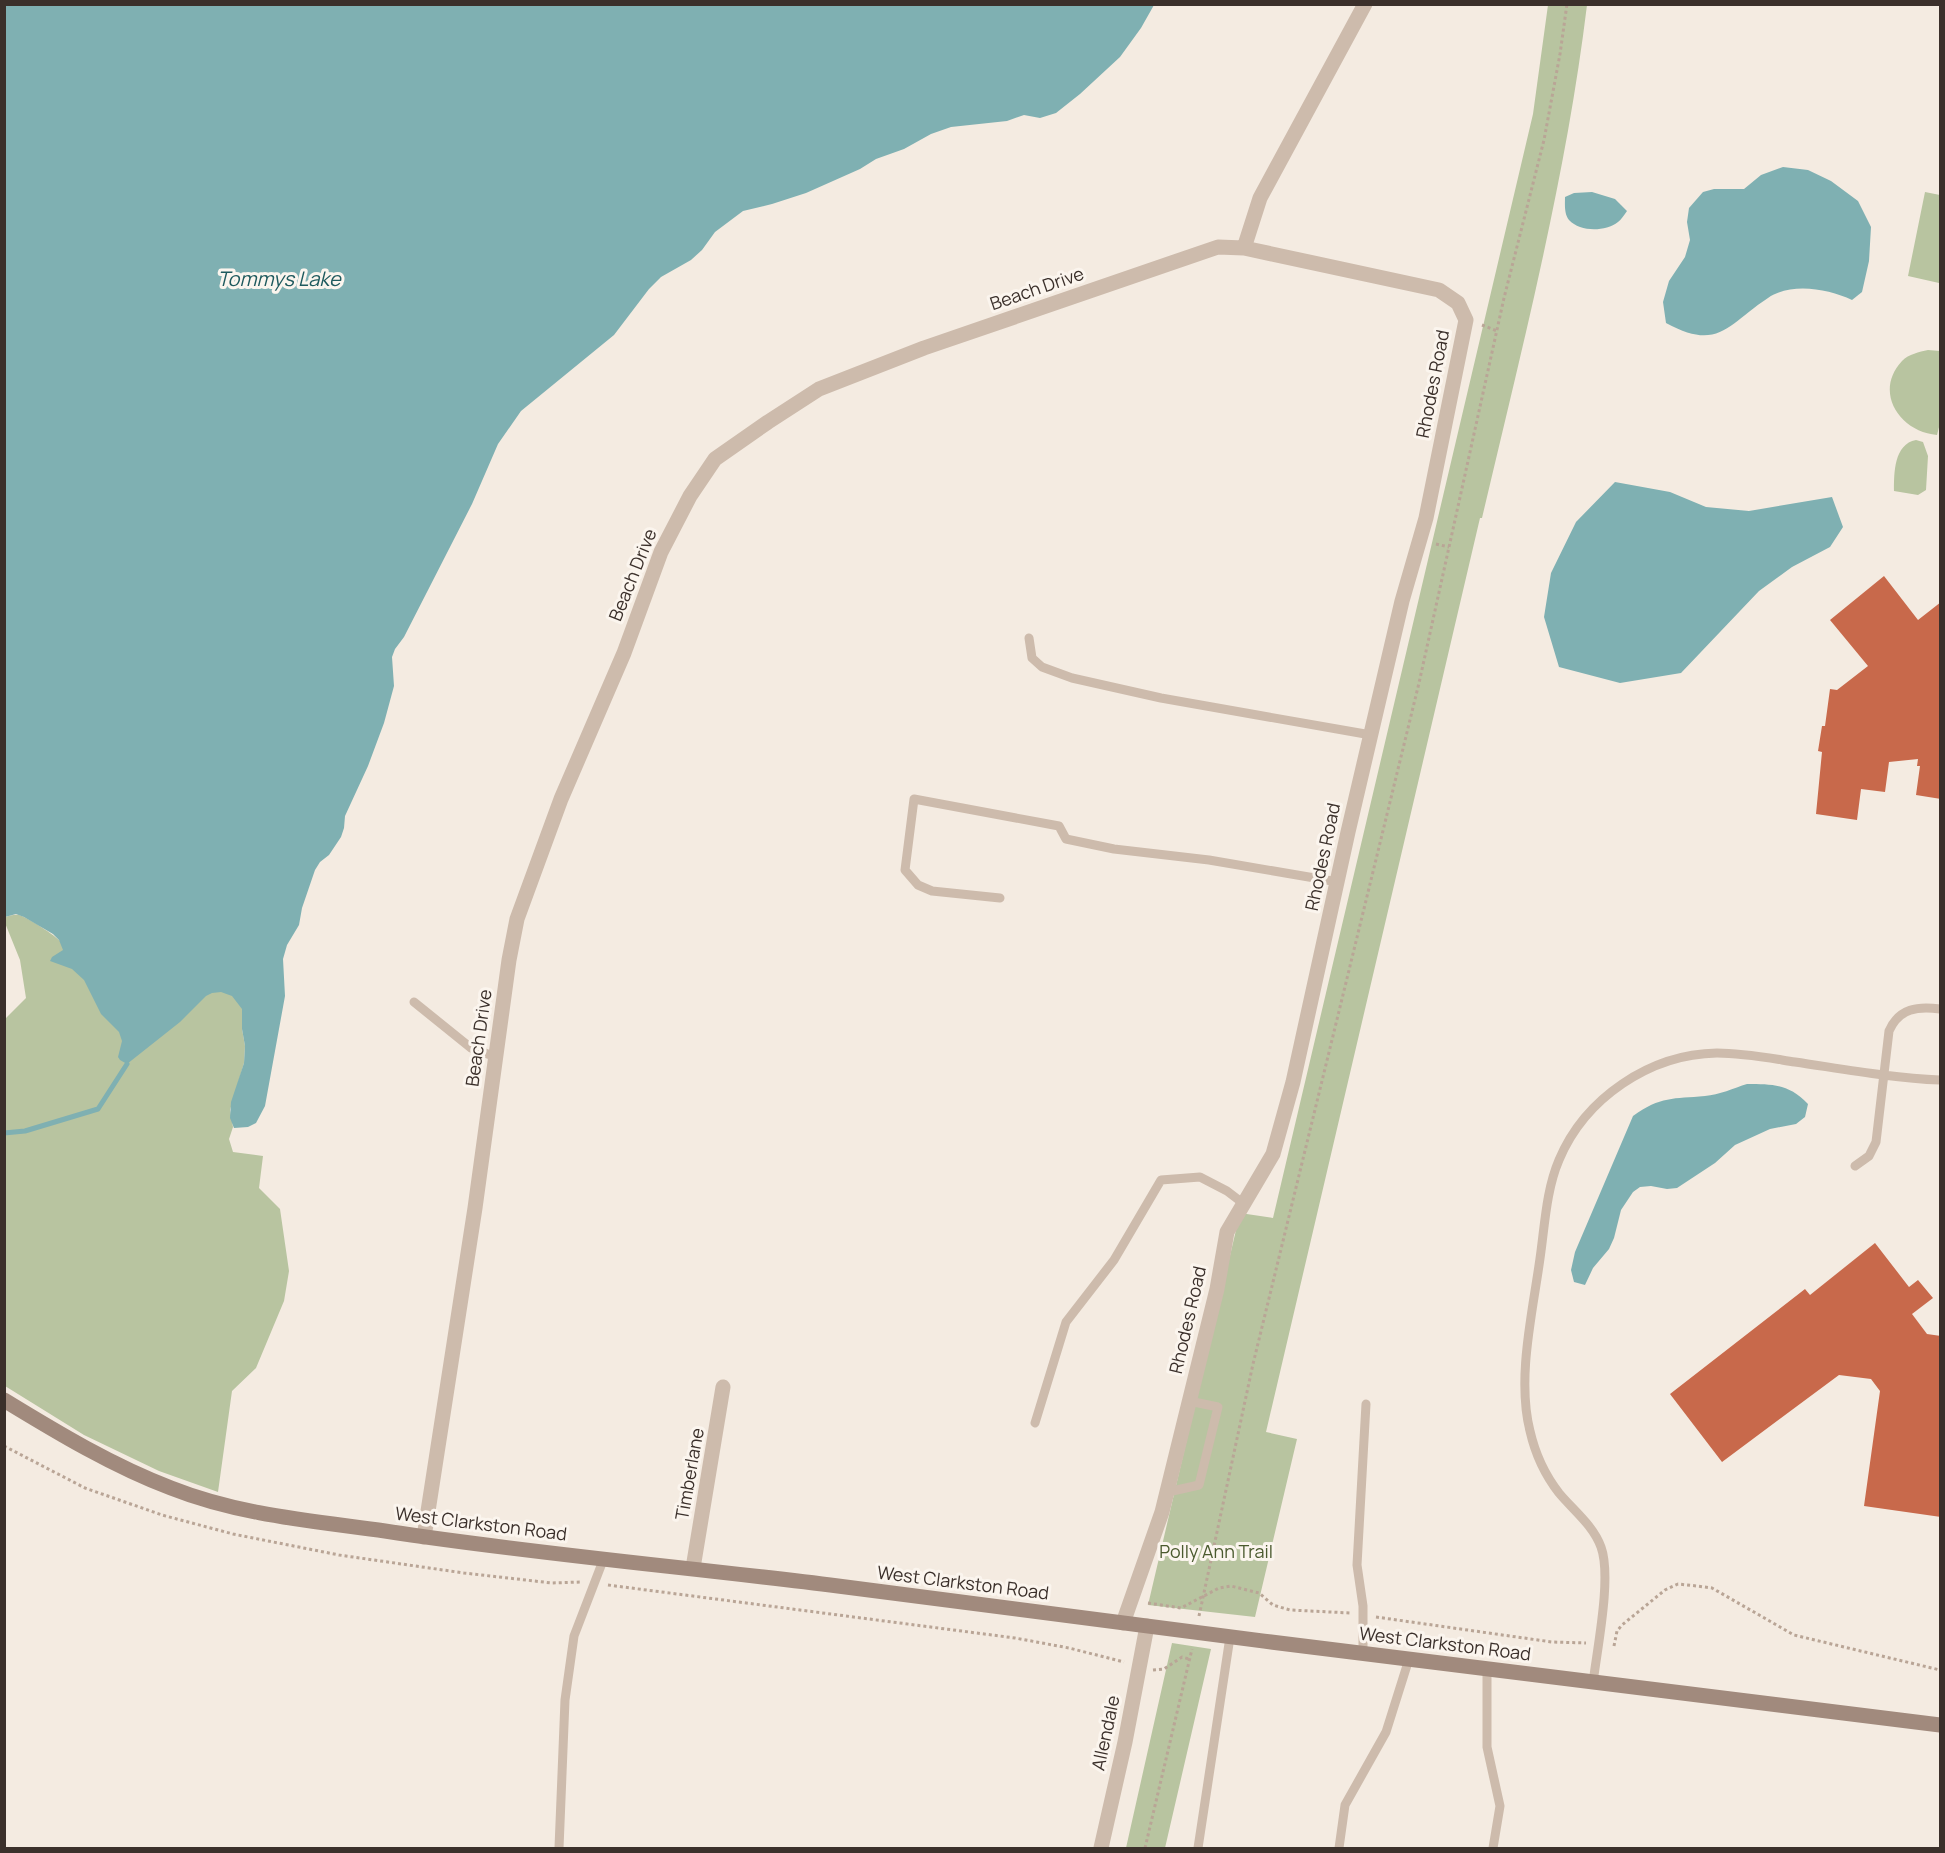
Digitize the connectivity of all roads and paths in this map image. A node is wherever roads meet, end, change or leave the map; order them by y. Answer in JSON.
{"nodes":[{"id":1,"x":1365,"y":4,"type":"edge"},
{"id":2,"x":1567,"y":4,"type":"edge"},
{"id":3,"x":1244,"y":248,"type":"junction"},
{"id":4,"x":1029,"y":638,"type":"dead end"},
{"id":5,"x":1371,"y":735,"type":"junction"},
{"id":6,"x":1338,"y":882,"type":"junction"},
{"id":7,"x":1000,"y":898,"type":"dead end"},
{"id":8,"x":414,"y":1002,"type":"dead end"},
{"id":9,"x":1941,"y":1009,"type":"edge"},
{"id":10,"x":496,"y":1056,"type":"junction"},
{"id":11,"x":1884,"y":1075,"type":"junction"},
{"id":12,"x":1941,"y":1080,"type":"edge"},
{"id":13,"x":1855,"y":1166,"type":"dead end"},
{"id":14,"x":1244,"y":1204,"type":"junction"},
{"id":15,"x":723,"y":1387,"type":"dead end"},
{"id":16,"x":4,"y":1401,"type":"edge"},
{"id":17,"x":1189,"y":1401,"type":"junction"},
{"id":18,"x":1366,"y":1404,"type":"dead end"},
{"id":19,"x":1035,"y":1423,"type":"dead end"},
{"id":20,"x":1167,"y":1492,"type":"junction"},
{"id":21,"x":424,"y":1537,"type":"junction"},
{"id":22,"x":604,"y":1558,"type":"junction"},
{"id":23,"x":693,"y":1568,"type":"junction"},
{"id":24,"x":1203,"y":1596,"type":"junction"},
{"id":25,"x":1131,"y":1600,"type":"junction"},
{"id":26,"x":1363,"y":1615,"type":"junction"},
{"id":27,"x":1123,"y":1623,"type":"junction"},
{"id":28,"x":1147,"y":1626,"type":"junction"},
{"id":29,"x":1195,"y":1633,"type":"junction"},
{"id":30,"x":1230,"y":1637,"type":"junction"},
{"id":31,"x":1598,"y":1644,"type":"junction"},
{"id":32,"x":1363,"y":1653,"type":"junction"},
{"id":33,"x":1409,"y":1659,"type":"junction"},
{"id":34,"x":1487,"y":1669,"type":"junction"},
{"id":35,"x":1941,"y":1670,"type":"edge"},
{"id":36,"x":1593,"y":1683,"type":"junction"},
{"id":37,"x":1941,"y":1725,"type":"edge"},
{"id":38,"x":559,"y":1848,"type":"edge"},
{"id":39,"x":1101,"y":1848,"type":"edge"},
{"id":40,"x":1145,"y":1848,"type":"edge"},
{"id":41,"x":1198,"y":1848,"type":"edge"},
{"id":42,"x":1339,"y":1848,"type":"edge"},
{"id":43,"x":1493,"y":1848,"type":"edge"}],
"edges":[{"from":1,"to":3,"type":"street"},
{"from":2,"to":24,"type":"path"},
{"from":3,"to":5,"type":"street","name":"Rhodes Road"},
{"from":3,"to":10,"type":"street","name":"Beach Drive"},
{"from":4,"to":5,"type":"lane"},
{"from":5,"to":6,"type":"street","name":"Rhodes Road"},
{"from":6,"to":7,"type":"lane"},
{"from":6,"to":14,"type":"street","name":"Rhodes Road"},
{"from":8,"to":10,"type":"lane"},
{"from":9,"to":11,"type":"lane"},
{"from":10,"to":21,"type":"street","name":"Beach Drive"},
{"from":11,"to":12,"type":"lane"},
{"from":11,"to":13,"type":"lane"},
{"from":11,"to":31,"type":"lane"},
{"from":14,"to":17,"type":"street","name":"Rhodes Road"},
{"from":14,"to":19,"type":"lane"},
{"from":15,"to":23,"type":"street","name":"Timberlane"},
{"from":16,"to":21,"type":"main road","name":"West Clarkston Road"},
{"from":17,"to":20,"type":"street","name":"Rhodes Road"},
{"from":17,"to":20,"type":"lane"},
{"from":18,"to":26,"type":"lane"},
{"from":20,"to":25,"type":"street","name":"Rhodes Road"},
{"from":21,"to":22,"type":"main road","name":"West Clarkston Road"},
{"from":22,"to":23,"type":"main road","name":"West Clarkston Road"},
{"from":22,"to":38,"type":"lane"},
{"from":23,"to":27,"type":"main road","name":"West Clarkston Road"},
{"from":24,"to":25,"type":"path"},
{"from":24,"to":26,"type":"path"},
{"from":24,"to":29,"type":"path"},
{"from":25,"to":27,"type":"street","name":"Rhodes Road"},
{"from":26,"to":31,"type":"path"},
{"from":26,"to":32,"type":"lane"},
{"from":27,"to":28,"type":"main road","name":"West Clarkston Road"},
{"from":28,"to":29,"type":"main road","name":"West Clarkston Road"},
{"from":28,"to":39,"type":"street","name":"Allendale"},
{"from":29,"to":30,"type":"main road","name":"West Clarkston Road"},
{"from":29,"to":40,"type":"path"},
{"from":30,"to":32,"type":"main road","name":"West Clarkston Road"},
{"from":30,"to":41,"type":"lane"},
{"from":31,"to":35,"type":"path"},
{"from":31,"to":36,"type":"lane"},
{"from":32,"to":33,"type":"main road","name":"West Clarkston Road"},
{"from":33,"to":34,"type":"main road","name":"West Clarkston Road"},
{"from":33,"to":42,"type":"lane"},
{"from":34,"to":36,"type":"main road","name":"West Clarkston Road"},
{"from":34,"to":43,"type":"lane"},
{"from":36,"to":37,"type":"main road","name":"West Clarkston Road"}]}
